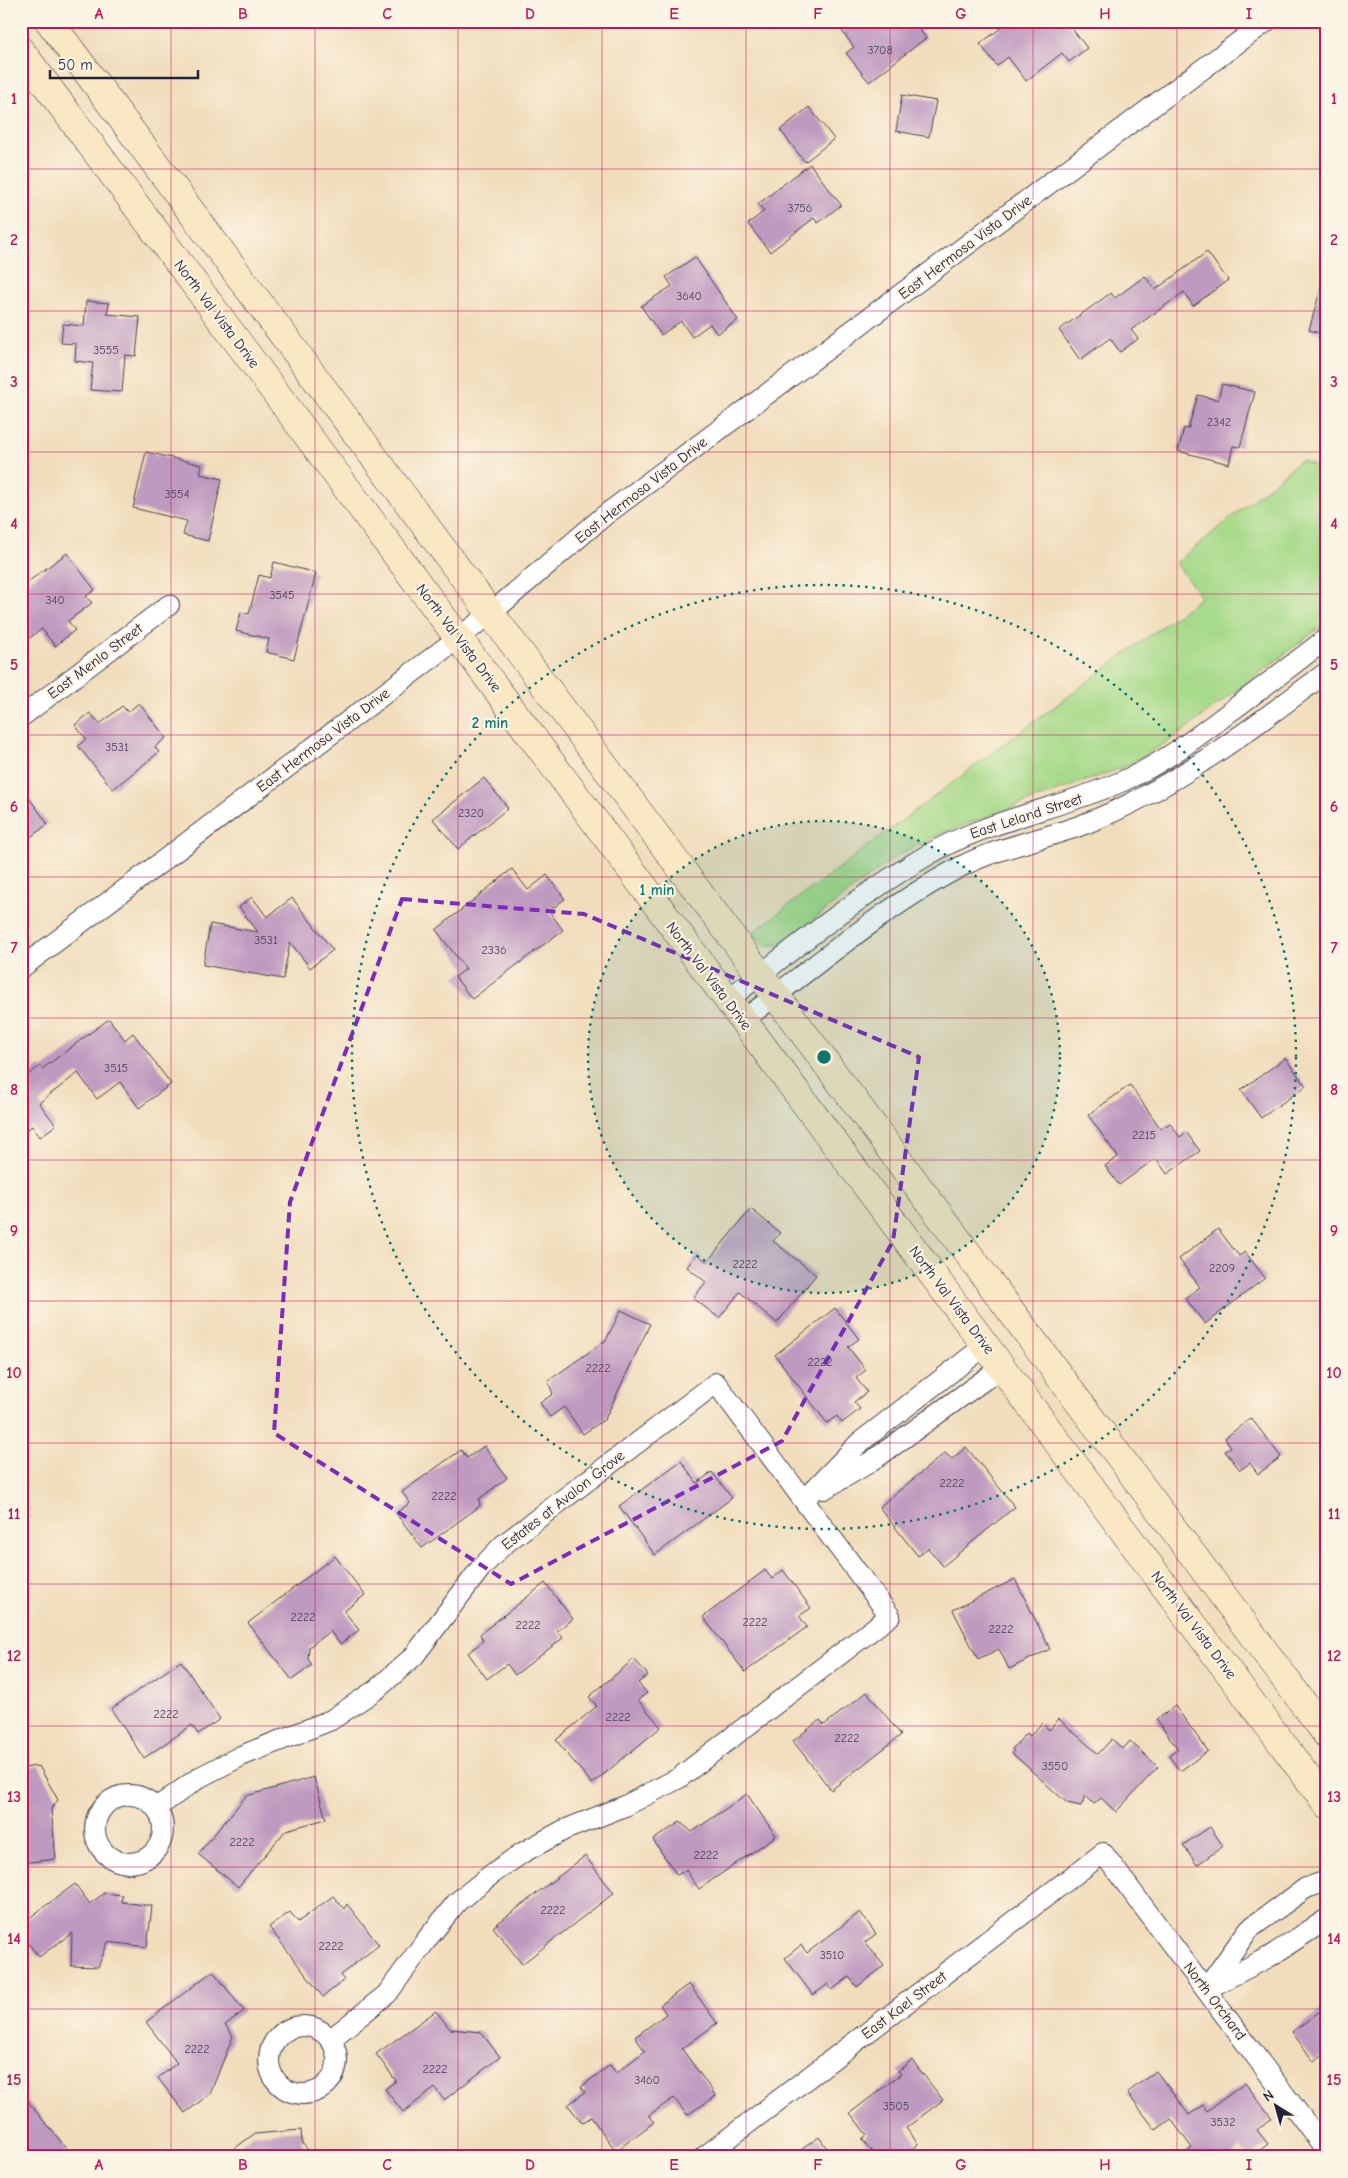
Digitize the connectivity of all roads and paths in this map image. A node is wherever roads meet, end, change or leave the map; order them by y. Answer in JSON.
{"nodes":[{"id":1,"x":49,"y":21,"type":"edge"},
{"id":2,"x":1267,"y":21,"type":"edge"},
{"id":3,"x":21,"y":51,"type":"edge"},
{"id":4,"x":93,"y":80,"type":"junction"},
{"id":5,"x":61,"y":104,"type":"junction"},
{"id":6,"x":125,"y":122,"type":"junction"},
{"id":7,"x":93,"y":146,"type":"junction"},
{"id":8,"x":169,"y":606,"type":"dead end"},
{"id":9,"x":490,"y":614,"type":"junction"},
{"id":10,"x":459,"y":638,"type":"junction"},
{"id":11,"x":1327,"y":638,"type":"edge"},
{"id":12,"x":1327,"y":672,"type":"edge"},
{"id":13,"x":21,"y":717,"type":"edge"},
{"id":14,"x":21,"y":968,"type":"edge"},
{"id":15,"x":767,"y":986,"type":"junction"},
{"id":16,"x":735,"y":1010,"type":"junction"},
{"id":17,"x":986,"y":1345,"type":"junction"},
{"id":18,"x":1002,"y":1367,"type":"junction"},
{"id":19,"x":923,"y":1394,"type":"junction"},
{"id":20,"x":939,"y":1413,"type":"junction"},
{"id":21,"x":804,"y":1500,"type":"junction"},
{"id":22,"x":1327,"y":1735,"type":"edge"},
{"id":23,"x":1327,"y":1804,"type":"edge"},
{"id":24,"x":156,"y":1808,"type":"dead end"},
{"id":25,"x":1103,"y":1853,"type":"joint"},
{"id":26,"x":1327,"y":1881,"type":"edge"},
{"id":27,"x":1327,"y":1919,"type":"edge"},
{"id":28,"x":1206,"y":1989,"type":"junction"},
{"id":29,"x":331,"y":2039,"type":"dead end"},
{"id":30,"x":1327,"y":2151,"type":"edge"},
{"id":31,"x":704,"y":2157,"type":"edge"}],
"edges":[{"from":1,"to":4,"type":"main road"},
{"from":2,"to":9,"type":"street","name":"East Hermosa Vista Drive"},
{"from":3,"to":5,"type":"main road","name":"North Val Vista Drive"},
{"from":4,"to":5,"type":"main road"},
{"from":4,"to":6,"type":"main road"},
{"from":5,"to":7,"type":"main road","name":"North Val Vista Drive"},
{"from":6,"to":7,"type":"main road"},
{"from":6,"to":9,"type":"main road"},
{"from":7,"to":10,"type":"main road","name":"North Val Vista Drive"},
{"from":8,"to":13,"type":"street","name":"East Menlo Street"},
{"from":9,"to":10,"type":"street","name":"East Hermosa Vista Drive"},
{"from":9,"to":15,"type":"main road"},
{"from":10,"to":14,"type":"street","name":"East Hermosa Vista Drive"},
{"from":10,"to":16,"type":"main road","name":"North Val Vista Drive"},
{"from":11,"to":15,"type":"street","name":"East Leland Street"},
{"from":12,"to":15,"type":"street","name":"East Leland Street"},
{"from":15,"to":16,"type":"street","name":"East Leland Street"},
{"from":15,"to":22,"type":"main road"},
{"from":16,"to":17,"type":"main road","name":"North Val Vista Drive"},
{"from":17,"to":18,"type":"main road","name":"North Val Vista Drive"},
{"from":17,"to":19,"type":"street"},
{"from":18,"to":20,"type":"street"},
{"from":18,"to":23,"type":"main road","name":"North Val Vista Drive"},
{"from":19,"to":20,"type":"street"},
{"from":19,"to":21,"type":"street"},
{"from":20,"to":21,"type":"street"},
{"from":21,"to":24,"type":"street","name":"Estates at Avalon Grove"},
{"from":21,"to":29,"type":"street","name":"Estates at Avalon Grove"},
{"from":25,"to":28,"type":"street","name":"North Orchard"},
{"from":25,"to":31,"type":"street","name":"East Kael Street"},
{"from":26,"to":28,"type":"street"},
{"from":27,"to":28,"type":"street"},
{"from":28,"to":30,"type":"street","name":"North Orchard"}]}
